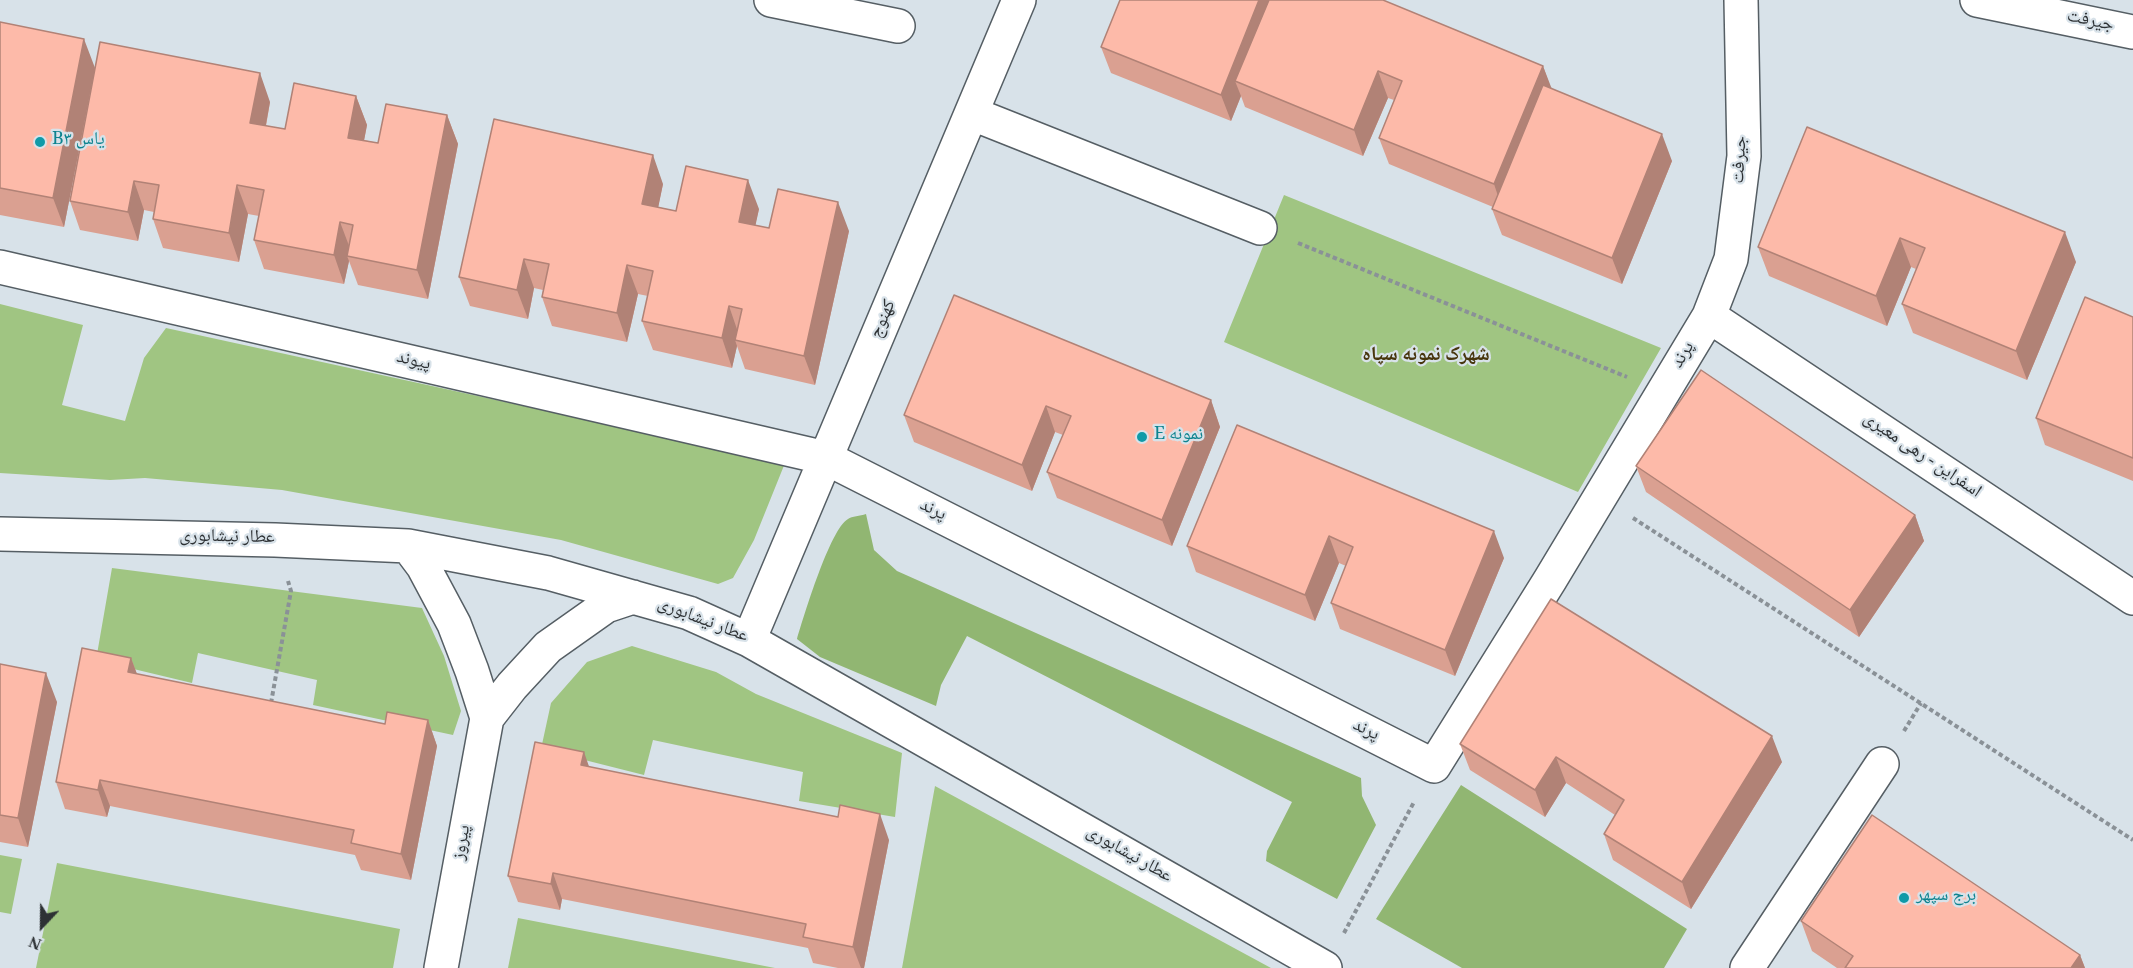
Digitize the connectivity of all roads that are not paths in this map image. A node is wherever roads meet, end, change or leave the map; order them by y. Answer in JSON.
{"nodes":[{"id":1,"x":771,"y":0,"type":"edge"},
{"id":2,"x":1019,"y":0,"type":"edge"},
{"id":3,"x":1741,"y":0,"type":"edge"},
{"id":4,"x":1977,"y":0,"type":"edge"},
{"id":5,"x":898,"y":26,"type":"dead end"},
{"id":6,"x":2133,"y":32,"type":"edge"},
{"id":7,"x":973,"y":114,"type":"junction"},
{"id":8,"x":1260,"y":228,"type":"road end"},
{"id":9,"x":0,"y":267,"type":"edge"},
{"id":10,"x":1709,"y":316,"type":"junction"},
{"id":11,"x":826,"y":458,"type":"junction"},
{"id":12,"x":0,"y":534,"type":"edge"},
{"id":13,"x":408,"y":546,"type":"junction"},
{"id":14,"x":633,"y":597,"type":"junction"},
{"id":15,"x":2133,"y":598,"type":"edge"},
{"id":16,"x":749,"y":640,"type":"junction"},
{"id":17,"x":487,"y":718,"type":"junction"},
{"id":18,"x":1882,"y":764,"type":"dead end"},
{"id":19,"x":441,"y":968,"type":"edge"},
{"id":20,"x":1325,"y":968,"type":"edge"},
{"id":21,"x":1747,"y":968,"type":"edge"}],
"edges":[{"from":1,"to":5,"type":"street"},
{"from":2,"to":7,"type":"street","name":"كهنوج"},
{"from":3,"to":10,"type":"street","name":"جیرفت"},
{"from":4,"to":6,"type":"street","name":"جيرفت"},
{"from":7,"to":8,"type":"street"},
{"from":7,"to":11,"type":"street","name":"كهنوج"},
{"from":9,"to":11,"type":"street","name":"پیوند"},
{"from":10,"to":11,"type":"street","name":"پرند"},
{"from":10,"to":15,"type":"street","name":"اسفراين - رهی معیری"},
{"from":11,"to":16,"type":"street","name":"كهنوج"},
{"from":12,"to":13,"type":"street","name":"عطار نیشابوری"},
{"from":13,"to":14,"type":"street","name":"عطار نیشابوری"},
{"from":13,"to":17,"type":"street","name":"پیروز"},
{"from":14,"to":16,"type":"street","name":"عطار نیشابوری"},
{"from":14,"to":17,"type":"street","name":"پیروز"},
{"from":16,"to":20,"type":"street","name":"عطار نیشابوری"},
{"from":17,"to":19,"type":"street","name":"پیروز"},
{"from":18,"to":21,"type":"street"}]}
